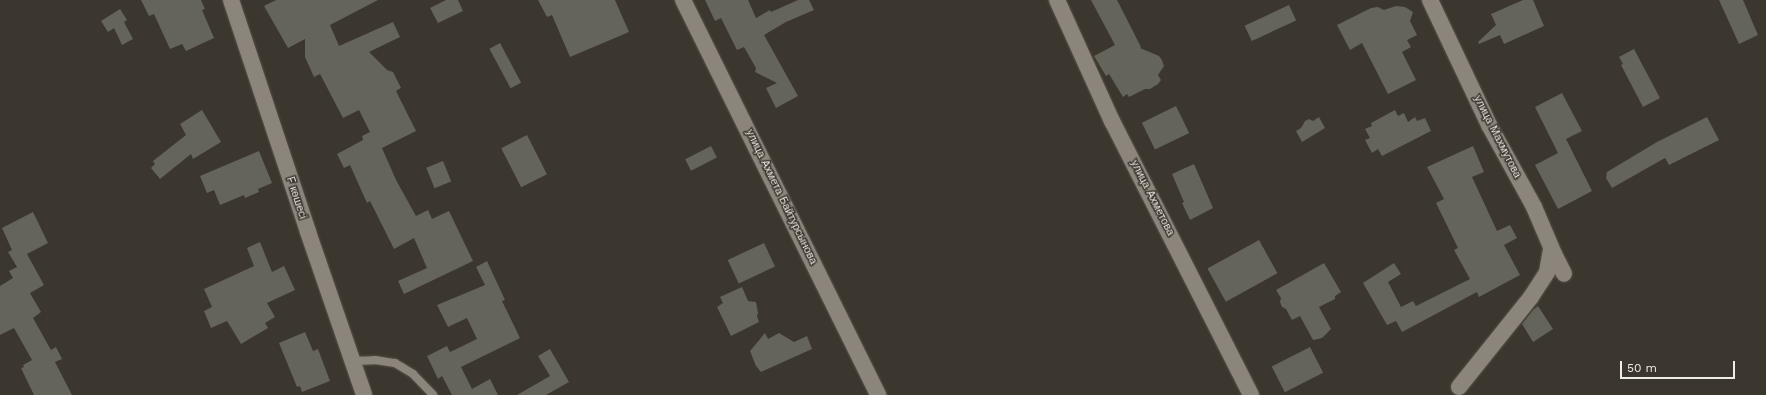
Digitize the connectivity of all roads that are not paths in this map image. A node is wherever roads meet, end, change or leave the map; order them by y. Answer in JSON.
{"nodes":[{"id":1,"x":231,"y":0,"type":"edge"},
{"id":2,"x":683,"y":0,"type":"edge"},
{"id":3,"x":1057,"y":0,"type":"edge"},
{"id":4,"x":1430,"y":0,"type":"edge"},
{"id":5,"x":1551,"y":249,"type":"junction"},
{"id":6,"x":1564,"y":274,"type":"dead end"},
{"id":7,"x":352,"y":361,"type":"junction"},
{"id":8,"x":1459,"y":387,"type":"dead end"},
{"id":9,"x":364,"y":395,"type":"edge"},
{"id":10,"x":433,"y":395,"type":"edge"},
{"id":11,"x":878,"y":395,"type":"edge"},
{"id":12,"x":1252,"y":395,"type":"edge"}],
"edges":[{"from":1,"to":7,"type":"street","name":"F көшесі"},
{"from":2,"to":11,"type":"street","name":"улица Ахмета Байтурсынова"},
{"from":3,"to":12,"type":"street","name":"улица Ахметова"},
{"from":4,"to":5,"type":"street","name":"улица Махмутова"},
{"from":5,"to":6,"type":"street","name":"улица Махмутова"},
{"from":5,"to":8,"type":"street"},
{"from":7,"to":9,"type":"street","name":"F көшесі"},
{"from":7,"to":10,"type":"lane"}]}
